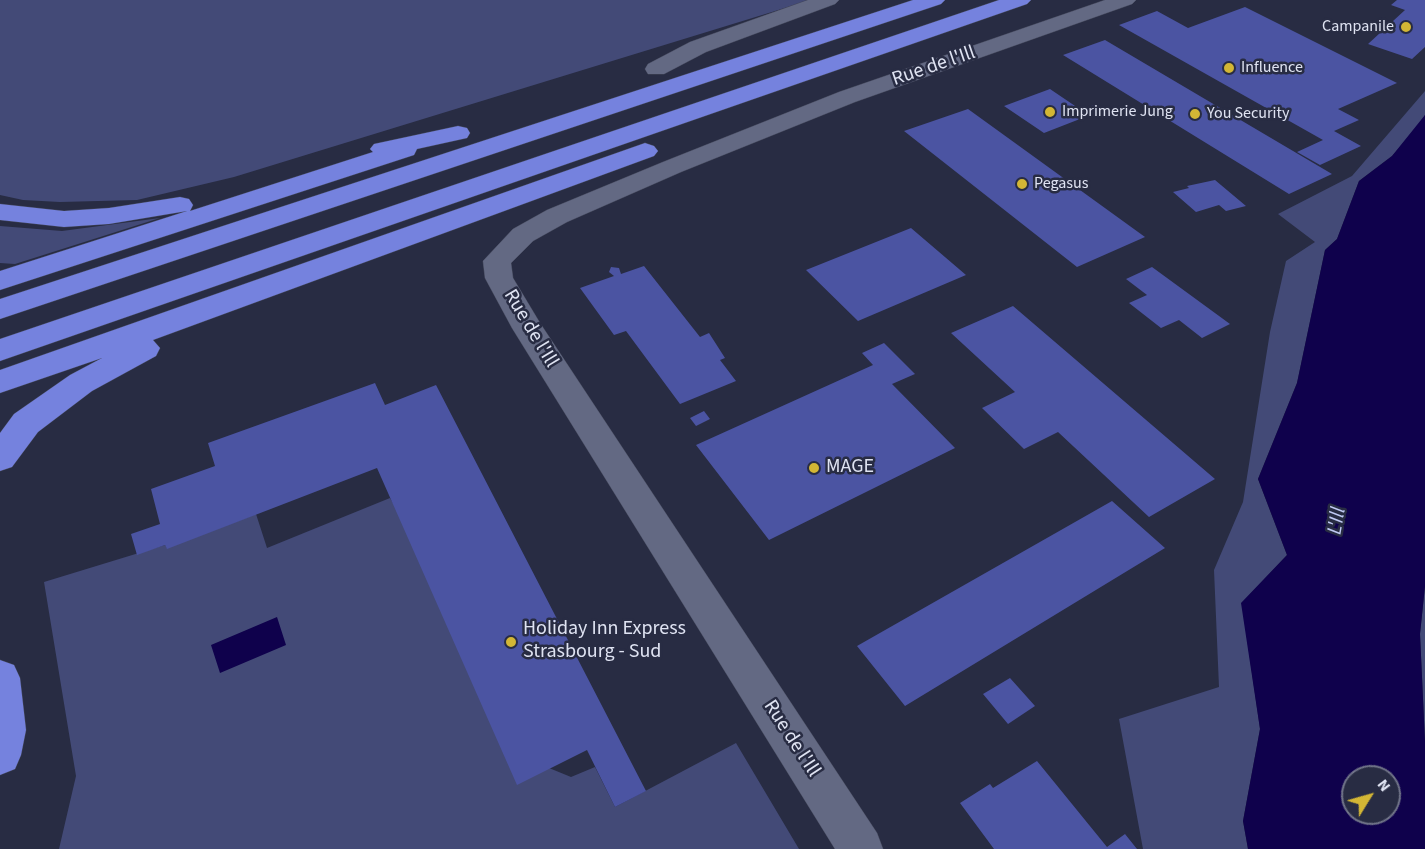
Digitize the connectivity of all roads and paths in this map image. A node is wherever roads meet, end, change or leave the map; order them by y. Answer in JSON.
{"nodes":[{"id":1,"x":828,"y":0,"type":"edge"},
{"id":2,"x":876,"y":0,"type":"edge"},
{"id":3,"x":934,"y":0,"type":"edge"},
{"id":4,"x":1020,"y":0,"type":"edge"},
{"id":5,"x":1125,"y":0,"type":"edge"},
{"id":6,"x":987,"y":11,"type":"junction"},
{"id":7,"x":656,"y":69,"type":"junction"},
{"id":8,"x":535,"y":108,"type":"dead end"},
{"id":9,"x":0,"y":212,"type":"edge"},
{"id":10,"x":302,"y":276,"type":"junction"},
{"id":11,"x":0,"y":281,"type":"edge"},
{"id":12,"x":0,"y":309,"type":"edge"},
{"id":13,"x":0,"y":350,"type":"edge"},
{"id":14,"x":0,"y":382,"type":"edge"},
{"id":15,"x":0,"y":458,"type":"edge"},
{"id":16,"x":0,"y":678,"type":"edge"},
{"id":17,"x":0,"y":755,"type":"edge"},
{"id":18,"x":861,"y":849,"type":"edge"}],
"edges":[{"from":1,"to":7,"type":"street"},
{"from":2,"to":7,"type":"highway"},
{"from":3,"to":12,"type":"highway"},
{"from":4,"to":6,"type":"highway"},
{"from":5,"to":18,"type":"street","name":"Rue de l'Ill"},
{"from":6,"to":10,"type":"highway"},
{"from":6,"to":13,"type":"highway"},
{"from":7,"to":8,"type":"highway"},
{"from":9,"to":11,"type":"highway"},
{"from":10,"to":14,"type":"highway"},
{"from":10,"to":15,"type":"highway"},
{"from":16,"to":17,"type":"highway"}]}
